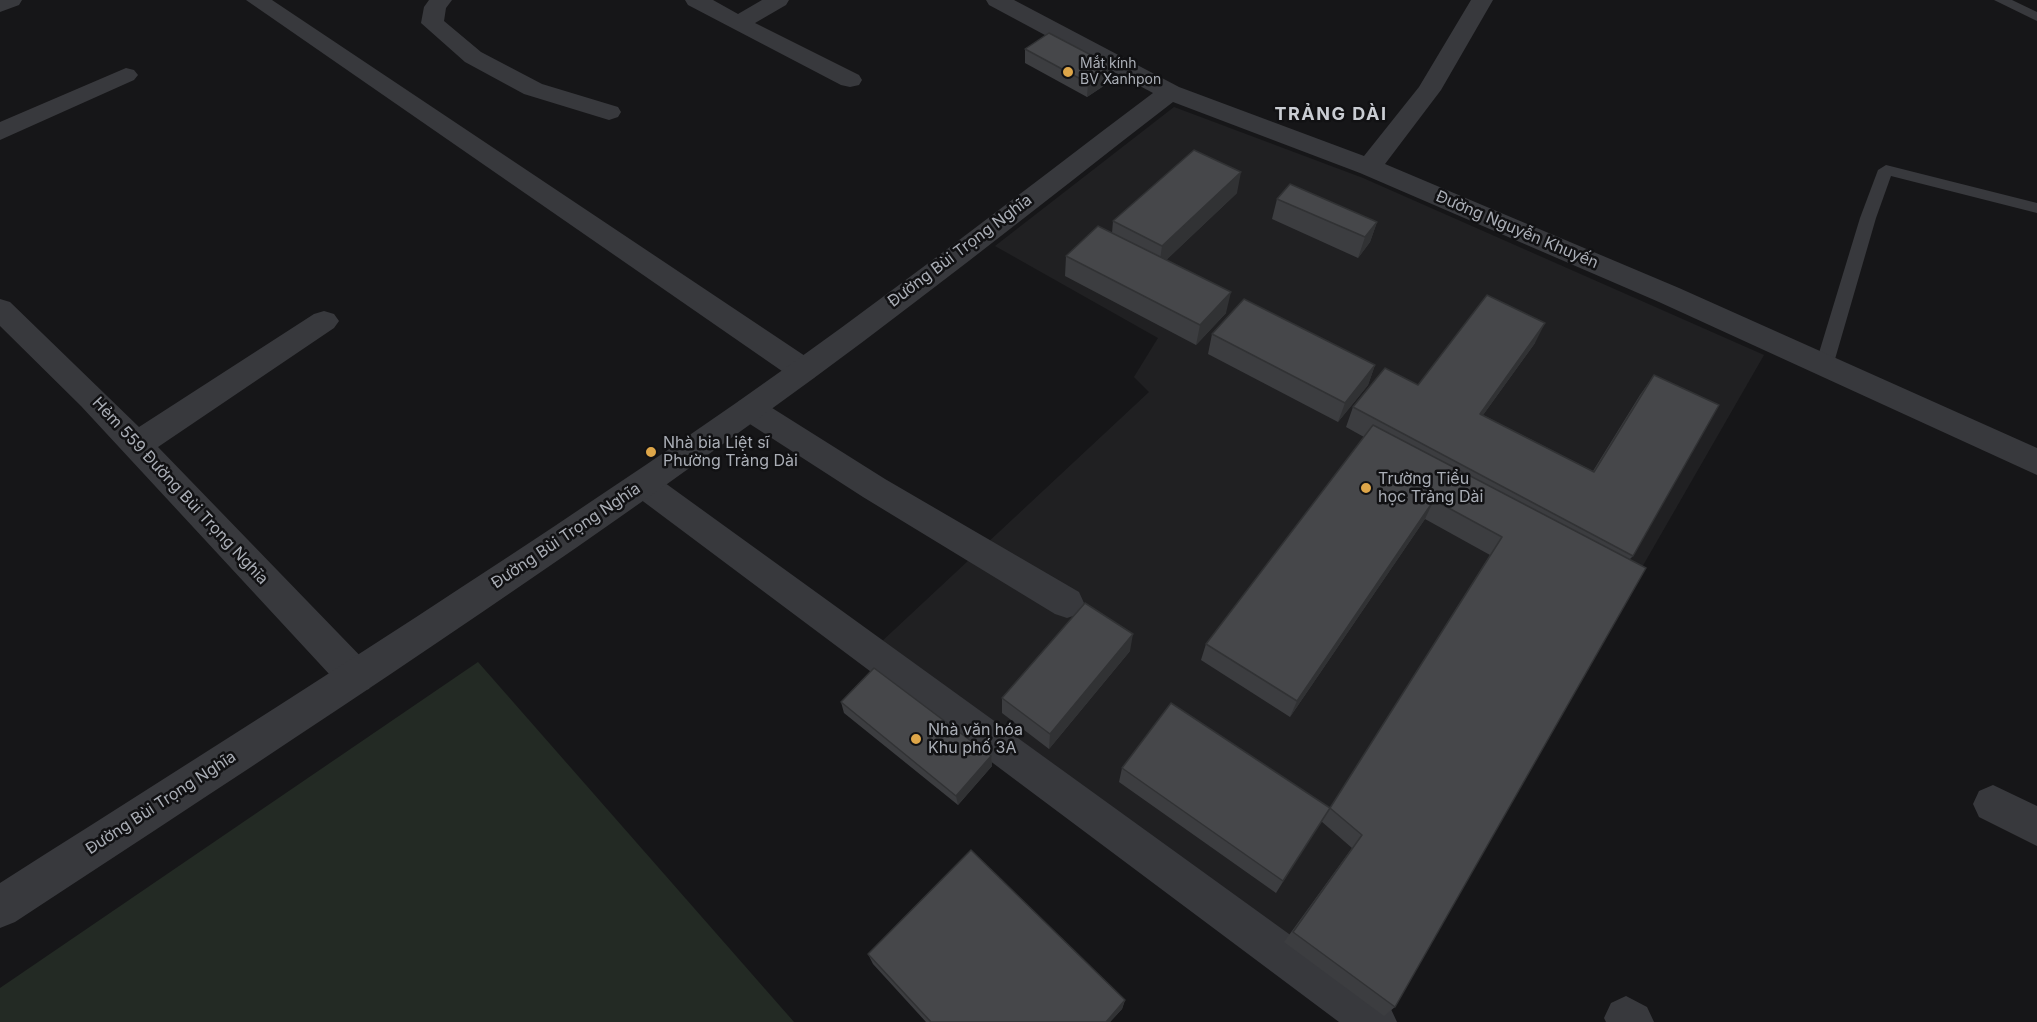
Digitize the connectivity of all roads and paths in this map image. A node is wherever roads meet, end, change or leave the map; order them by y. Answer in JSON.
{"nodes":[{"id":1,"x":11,"y":0,"type":"edge"},
{"id":2,"x":256,"y":0,"type":"edge"},
{"id":3,"x":441,"y":0,"type":"edge"},
{"id":4,"x":696,"y":0,"type":"edge"},
{"id":5,"x":778,"y":0,"type":"edge"},
{"id":6,"x":997,"y":0,"type":"edge"},
{"id":7,"x":1482,"y":0,"type":"edge"},
{"id":8,"x":2001,"y":0,"type":"edge"},
{"id":9,"x":0,"y":5,"type":"edge"},
{"id":10,"x":2037,"y":17,"type":"edge"},
{"id":11,"x":738,"y":22,"type":"junction"},
{"id":12,"x":126,"y":75,"type":"dead end"},
{"id":13,"x":850,"y":80,"type":"dead end"},
{"id":14,"x":1170,"y":92,"type":"junction"},
{"id":15,"x":609,"y":112,"type":"dead end"},
{"id":16,"x":0,"y":132,"type":"edge"},
{"id":17,"x":1369,"y":167,"type":"junction"},
{"id":18,"x":2037,"y":208,"type":"edge"},
{"id":19,"x":0,"y":309,"type":"edge"},
{"id":20,"x":324,"y":321,"type":"dead end"},
{"id":21,"x":1824,"y":366,"type":"junction"},
{"id":22,"x":803,"y":370,"type":"junction"},
{"id":23,"x":750,"y":409,"type":"junction"},
{"id":24,"x":136,"y":445,"type":"junction"},
{"id":25,"x":2037,"y":462,"type":"edge"},
{"id":26,"x":643,"y":484,"type":"junction"},
{"id":27,"x":1067,"y":603,"type":"dead end"},
{"id":28,"x":356,"y":677,"type":"junction"},
{"id":29,"x":1994,"y":804,"type":"dead end"},
{"id":30,"x":2037,"y":827,"type":"edge"},
{"id":31,"x":0,"y":907,"type":"edge"},
{"id":32,"x":1376,"y":1022,"type":"edge"}],
"edges":[{"from":1,"to":9,"type":"street"},
{"from":2,"to":22,"type":"street"},
{"from":3,"to":15,"type":"street"},
{"from":4,"to":11,"type":"street"},
{"from":5,"to":11,"type":"street"},
{"from":6,"to":14,"type":"street","name":"Đường Nguyễn Khuyến"},
{"from":7,"to":17,"type":"street"},
{"from":8,"to":10,"type":"lane"},
{"from":11,"to":13,"type":"street"},
{"from":12,"to":16,"type":"street"},
{"from":14,"to":17,"type":"street","name":"Đường Nguyễn Khuyến"},
{"from":14,"to":22,"type":"street","name":"Đường Bùi Trọng Nghĩa"},
{"from":17,"to":21,"type":"street","name":"Đường Nguyễn Khuyến"},
{"from":18,"to":21,"type":"lane"},
{"from":19,"to":24,"type":"street","name":"Hẻm 559 Đường Bùi Trọng Nghĩa"},
{"from":20,"to":24,"type":"street"},
{"from":21,"to":25,"type":"street","name":"Đường Nguyễn Khuyến"},
{"from":22,"to":23,"type":"street","name":"Đường Bùi Trọng Nghĩa"},
{"from":23,"to":26,"type":"street","name":"Đường Bùi Trọng Nghĩa"},
{"from":23,"to":27,"type":"street"},
{"from":24,"to":28,"type":"street","name":"Hẻm 559 Đường Bùi Trọng Nghĩa"},
{"from":26,"to":28,"type":"street","name":"Đường Bùi Trọng Nghĩa"},
{"from":26,"to":32,"type":"street"},
{"from":28,"to":31,"type":"street","name":"Đường Bùi Trọng Nghĩa"},
{"from":29,"to":30,"type":"street"}]}
